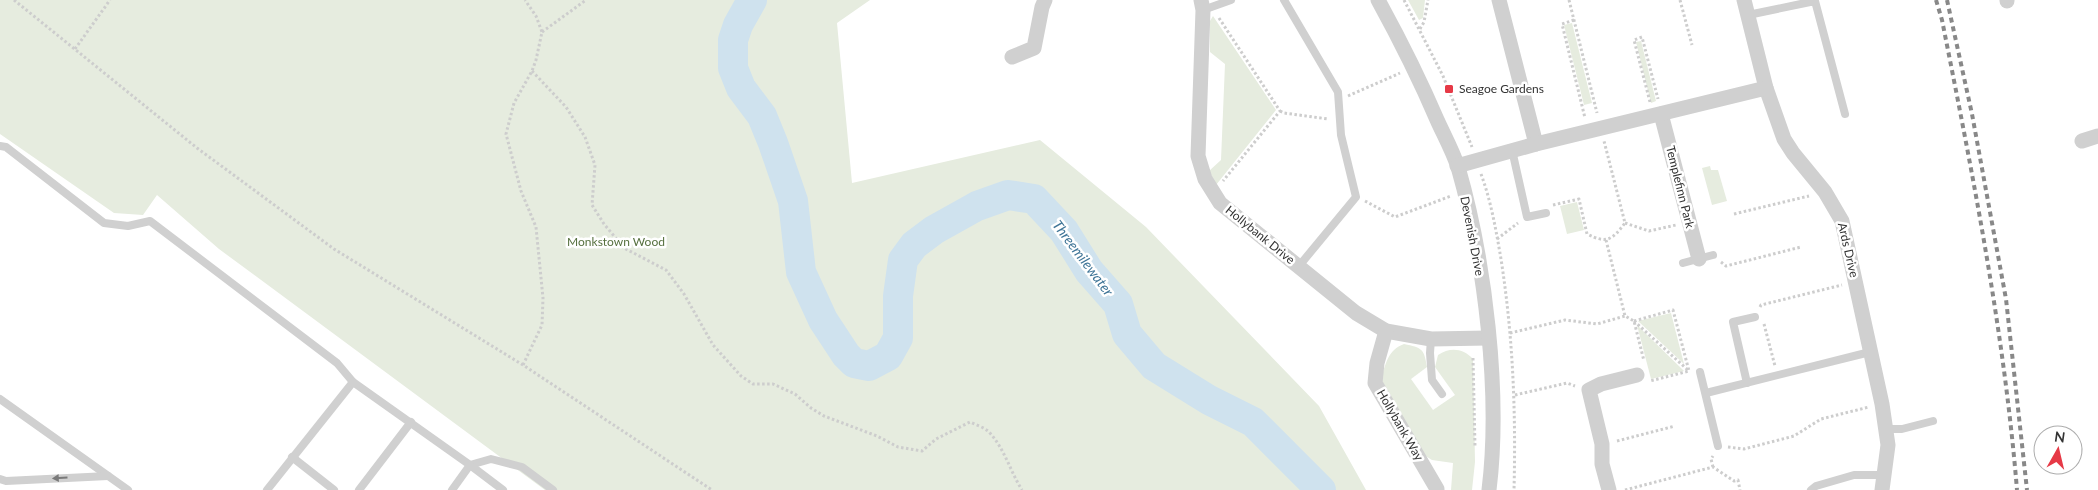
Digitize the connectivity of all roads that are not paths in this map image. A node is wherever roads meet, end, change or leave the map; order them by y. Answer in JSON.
{"nodes":[{"id":1,"x":1045,"y":0,"type":"edge"},
{"id":2,"x":1231,"y":0,"type":"edge"},
{"id":3,"x":1284,"y":0,"type":"edge"},
{"id":4,"x":1378,"y":0,"type":"edge"},
{"id":5,"x":1499,"y":0,"type":"edge"},
{"id":6,"x":1744,"y":0,"type":"edge"},
{"id":7,"x":1205,"y":6,"type":"edge"},
{"id":8,"x":1748,"y":15,"type":"junction"},
{"id":9,"x":1012,"y":57,"type":"dead end"},
{"id":10,"x":1766,"y":88,"type":"junction"},
{"id":11,"x":1845,"y":114,"type":"dead end"},
{"id":12,"x":1657,"y":115,"type":"junction"},
{"id":13,"x":2098,"y":136,"type":"edge"},
{"id":14,"x":2082,"y":141,"type":"dead end"},
{"id":15,"x":1536,"y":144,"type":"junction"},
{"id":16,"x":0,"y":146,"type":"edge"},
{"id":17,"x":1512,"y":150,"type":"junction"},
{"id":18,"x":1458,"y":166,"type":"junction"},
{"id":19,"x":1546,"y":213,"type":"road end"},
{"id":20,"x":1706,"y":257,"type":"joint"},
{"id":21,"x":1683,"y":263,"type":"dead end"},
{"id":22,"x":1299,"y":266,"type":"junction"},
{"id":23,"x":1755,"y":316,"type":"road end"},
{"id":24,"x":1386,"y":330,"type":"junction"},
{"id":25,"x":1431,"y":338,"type":"junction"},
{"id":26,"x":1480,"y":338,"type":"junction"},
{"id":27,"x":1870,"y":352,"type":"junction"},
{"id":28,"x":1700,"y":372,"type":"road end"},
{"id":29,"x":1636,"y":375,"type":"road end"},
{"id":30,"x":353,"y":382,"type":"junction"},
{"id":31,"x":1747,"y":383,"type":"junction"},
{"id":32,"x":1706,"y":393,"type":"junction"},
{"id":33,"x":1442,"y":394,"type":"dead end"},
{"id":34,"x":0,"y":400,"type":"edge"},
{"id":35,"x":1934,"y":421,"type":"dead end"},
{"id":36,"x":411,"y":422,"type":"junction"},
{"id":37,"x":1886,"y":429,"type":"junction"},
{"id":38,"x":1718,"y":446,"type":"road end"},
{"id":39,"x":292,"y":457,"type":"junction"},
{"id":40,"x":470,"y":465,"type":"junction"},
{"id":41,"x":108,"y":476,"type":"junction"},
{"id":42,"x":0,"y":479,"type":"edge"},
{"id":43,"x":1883,"y":482,"type":"edge"},
{"id":44,"x":1437,"y":489,"type":"dead end"},
{"id":45,"x":128,"y":490,"type":"edge"},
{"id":46,"x":267,"y":490,"type":"edge"},
{"id":47,"x":334,"y":490,"type":"edge"},
{"id":48,"x":360,"y":490,"type":"edge"},
{"id":49,"x":452,"y":490,"type":"edge"},
{"id":50,"x":504,"y":490,"type":"edge"},
{"id":51,"x":553,"y":490,"type":"edge"},
{"id":52,"x":1489,"y":490,"type":"edge"},
{"id":53,"x":1609,"y":490,"type":"edge"},
{"id":54,"x":1811,"y":490,"type":"edge"}],
"edges":[{"from":1,"to":9,"type":"street"},
{"from":2,"to":7,"type":"lane"},
{"from":3,"to":22,"type":"lane"},
{"from":4,"to":18,"type":"street","name":"Devenish Drive"},
{"from":5,"to":15,"type":"street"},
{"from":6,"to":8,"type":"street","name":"Ards Drive"},
{"from":7,"to":22,"type":"street","name":"Hollybank Drive"},
{"from":8,"to":10,"type":"street","name":"Ards Drive"},
{"from":8,"to":11,"type":"lane"},
{"from":10,"to":12,"type":"street"},
{"from":10,"to":27,"type":"street","name":"Ards Drive"},
{"from":12,"to":15,"type":"street"},
{"from":12,"to":20,"type":"street","name":"Templefinn Park"},
{"from":13,"to":14,"type":"street"},
{"from":15,"to":17,"type":"street"},
{"from":16,"to":30,"type":"lane"},
{"from":17,"to":18,"type":"street"},
{"from":17,"to":19,"type":"lane"},
{"from":18,"to":26,"type":"street","name":"Devenish Drive"},
{"from":20,"to":21,"type":"lane"},
{"from":22,"to":24,"type":"street","name":"Hollybank Drive"},
{"from":23,"to":31,"type":"lane"},
{"from":24,"to":25,"type":"street","name":"Hollybank Drive"},
{"from":24,"to":44,"type":"street","name":"Hollybank Way"},
{"from":25,"to":26,"type":"street","name":"Hollybank Drive"},
{"from":25,"to":33,"type":"lane"},
{"from":26,"to":52,"type":"street","name":"Devenish Drive"},
{"from":27,"to":31,"type":"lane"},
{"from":27,"to":37,"type":"street","name":"Ards Drive"},
{"from":28,"to":32,"type":"lane"},
{"from":29,"to":53,"type":"street"},
{"from":30,"to":36,"type":"lane"},
{"from":30,"to":39,"type":"lane"},
{"from":31,"to":32,"type":"lane"},
{"from":32,"to":38,"type":"lane"},
{"from":34,"to":41,"type":"lane"},
{"from":35,"to":37,"type":"lane"},
{"from":36,"to":40,"type":"lane"},
{"from":36,"to":48,"type":"lane"},
{"from":37,"to":43,"type":"street","name":"Ards Drive"},
{"from":39,"to":46,"type":"lane"},
{"from":39,"to":47,"type":"lane"},
{"from":40,"to":49,"type":"lane"},
{"from":40,"to":50,"type":"lane"},
{"from":40,"to":51,"type":"lane"},
{"from":41,"to":42,"type":"lane","one_way":true},
{"from":41,"to":45,"type":"lane"},
{"from":43,"to":54,"type":"lane"}]}
